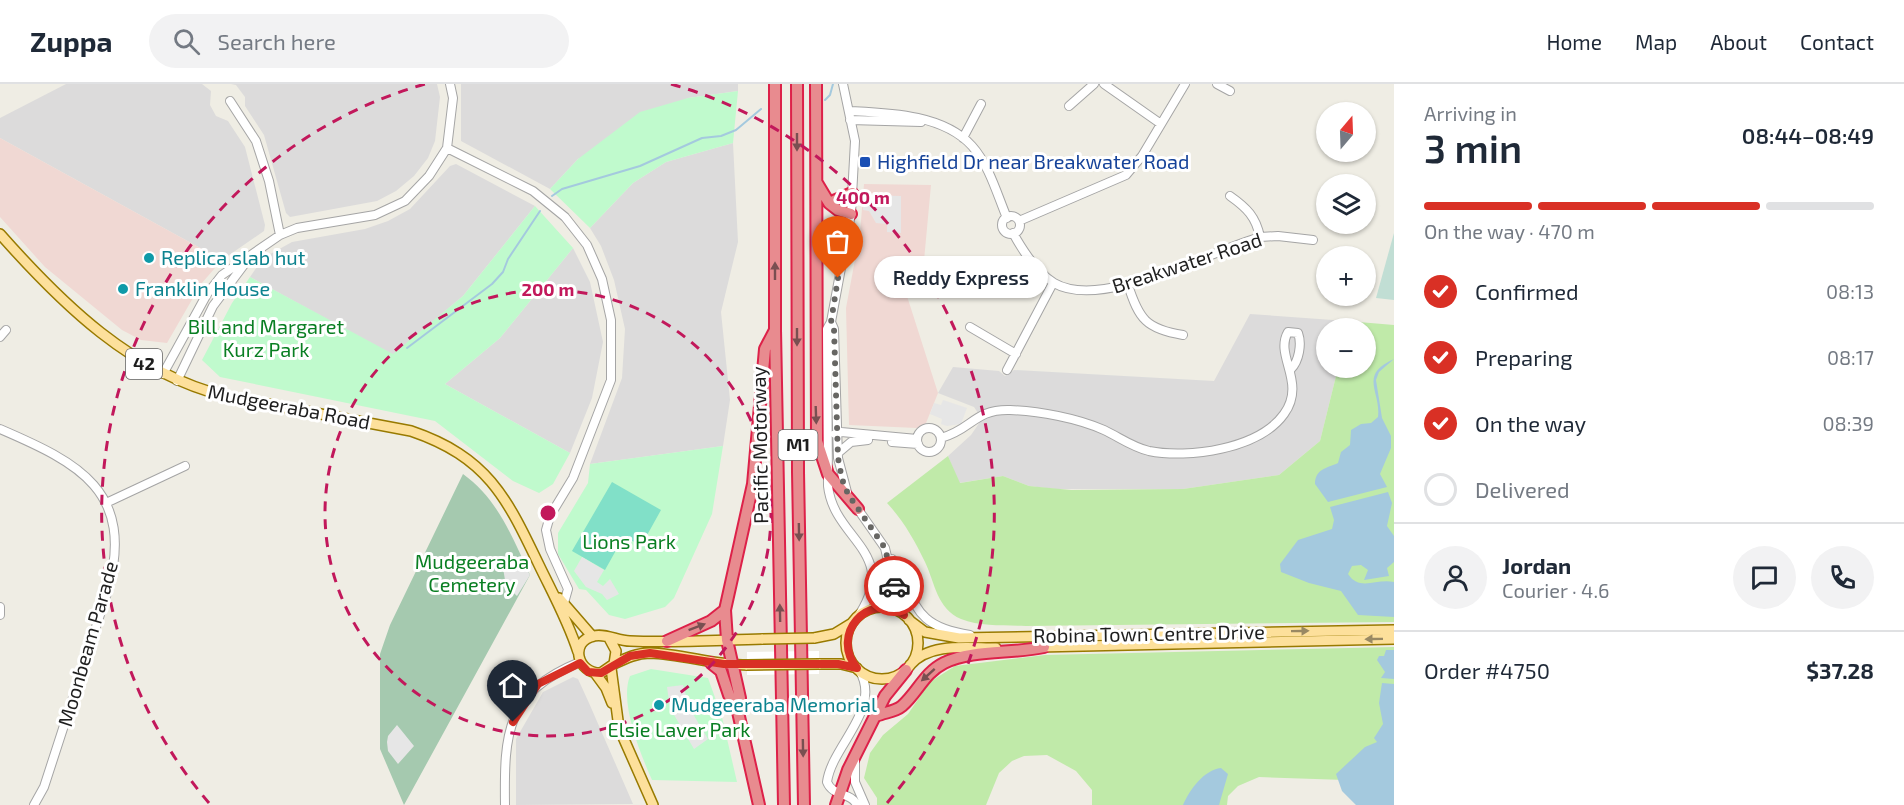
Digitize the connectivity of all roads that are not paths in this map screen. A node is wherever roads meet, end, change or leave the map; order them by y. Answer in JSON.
{"nodes":[{"id":1,"x":450,"y":84,"type":"edge"},
{"id":2,"x":775,"y":84,"type":"edge"},
{"id":3,"x":797,"y":84,"type":"edge"},
{"id":4,"x":816,"y":84,"type":"edge"},
{"id":5,"x":843,"y":84,"type":"edge"},
{"id":6,"x":1094,"y":84,"type":"edge"},
{"id":7,"x":1104,"y":84,"type":"edge"},
{"id":8,"x":1185,"y":84,"type":"edge"},
{"id":9,"x":1217,"y":84,"type":"edge"},
{"id":10,"x":1230,"y":92,"type":"dead end"},
{"id":11,"x":230,"y":101,"type":"dead end"},
{"id":12,"x":981,"y":104,"type":"dead end"},
{"id":13,"x":1069,"y":106,"type":"dead end"},
{"id":14,"x":849,"y":115,"type":"junction"},
{"id":15,"x":1161,"y":124,"type":"junction"},
{"id":16,"x":963,"y":138,"type":"junction"},
{"id":17,"x":447,"y":148,"type":"junction"},
{"id":18,"x":817,"y":183,"type":"junction"},
{"id":19,"x":852,"y":193,"type":"junction"},
{"id":20,"x":1230,"y":196,"type":"dead end"},
{"id":21,"x":829,"y":203,"type":"junction"},
{"id":22,"x":851,"y":214,"type":"junction"},
{"id":23,"x":1007,"y":218,"type":"junction"},
{"id":24,"x":1019,"y":221,"type":"junction"},
{"id":25,"x":1013,"y":233,"type":"junction"},
{"id":26,"x":0,"y":234,"type":"edge"},
{"id":27,"x":280,"y":235,"type":"junction"},
{"id":28,"x":1260,"y":237,"type":"junction"},
{"id":29,"x":1313,"y":240,"type":"dead end"},
{"id":30,"x":248,"y":259,"type":"junction"},
{"id":31,"x":1053,"y":283,"type":"junction"},
{"id":32,"x":1128,"y":285,"type":"junction"},
{"id":33,"x":831,"y":322,"type":"junction"},
{"id":34,"x":970,"y":327,"type":"dead end"},
{"id":35,"x":775,"y":330,"type":"junction"},
{"id":36,"x":1183,"y":334,"type":"dead end"},
{"id":37,"x":1016,"y":354,"type":"junction"},
{"id":38,"x":1291,"y":369,"type":"dead end"},
{"id":39,"x":1007,"y":370,"type":"dead end"},
{"id":40,"x":163,"y":374,"type":"junction"},
{"id":41,"x":177,"y":381,"type":"junction"},
{"id":42,"x":0,"y":429,"type":"edge"},
{"id":43,"x":838,"y":432,"type":"junction"},
{"id":44,"x":941,"y":438,"type":"junction"},
{"id":45,"x":917,"y":442,"type":"junction"},
{"id":46,"x":828,"y":443,"type":"junction"},
{"id":47,"x":838,"y":453,"type":"junction"},
{"id":48,"x":185,"y":466,"type":"dead end"},
{"id":49,"x":828,"y":474,"type":"junction"},
{"id":50,"x":106,"y":503,"type":"junction"},
{"id":51,"x":858,"y":509,"type":"junction"},
{"id":52,"x":885,"y":548,"type":"junction"},
{"id":53,"x":553,"y":592,"type":"junction"},
{"id":54,"x":564,"y":603,"type":"junction"},
{"id":55,"x":0,"y":607,"type":"edge"},
{"id":56,"x":725,"y":610,"type":"junction"},
{"id":57,"x":0,"y":615,"type":"edge"},
{"id":58,"x":856,"y":618,"type":"junction"},
{"id":59,"x":907,"y":618,"type":"junction"},
{"id":60,"x":1394,"y":630,"type":"edge"},
{"id":61,"x":1355,"y":635,"type":"junction"},
{"id":62,"x":592,"y":636,"type":"junction"},
{"id":63,"x":609,"y":638,"type":"junction"},
{"id":64,"x":990,"y":638,"type":"junction"},
{"id":65,"x":1394,"y":639,"type":"edge"},
{"id":66,"x":727,"y":640,"type":"junction"},
{"id":67,"x":667,"y":641,"type":"junction"},
{"id":68,"x":1044,"y":647,"type":"junction"},
{"id":69,"x":578,"y":652,"type":"junction"},
{"id":70,"x":580,"y":663,"type":"junction"},
{"id":71,"x":711,"y":663,"type":"junction"},
{"id":72,"x":733,"y":665,"type":"junction"},
{"id":73,"x":613,"y":666,"type":"junction"},
{"id":74,"x":908,"y":668,"type":"junction"},
{"id":75,"x":858,"y":669,"type":"junction"},
{"id":76,"x":595,"y":674,"type":"junction"},
{"id":77,"x":738,"y":712,"type":"junction"},
{"id":78,"x":876,"y":716,"type":"junction"},
{"id":79,"x":617,"y":717,"type":"junction"},
{"id":80,"x":855,"y":756,"type":"junction"},
{"id":81,"x":839,"y":794,"type":"junction"},
{"id":82,"x":34,"y":805,"type":"edge"},
{"id":83,"x":505,"y":805,"type":"edge"},
{"id":84,"x":652,"y":805,"type":"edge"},
{"id":85,"x":759,"y":805,"type":"edge"},
{"id":86,"x":784,"y":805,"type":"edge"},
{"id":87,"x":804,"y":805,"type":"edge"},
{"id":88,"x":836,"y":805,"type":"edge"},
{"id":89,"x":857,"y":805,"type":"edge"},
{"id":90,"x":865,"y":805,"type":"edge"}],
"edges":[{"from":1,"to":17,"type":"street"},
{"from":35,"to":2,"type":"highway","name":"Pacific Motorway","number":"M1","one_way":true},
{"from":3,"to":87,"type":"highway","name":"Pacific Motorway","number":"M1","one_way":true},
{"from":4,"to":18,"type":"highway","number":"M1"},
{"from":5,"to":14,"type":"street"},
{"from":6,"to":13,"type":"street"},
{"from":7,"to":15,"type":"street"},
{"from":8,"to":15,"type":"street"},
{"from":9,"to":10,"type":"street"},
{"from":11,"to":27,"type":"street"},
{"from":12,"to":16,"type":"street"},
{"from":14,"to":16,"type":"street"},
{"from":14,"to":19,"type":"street"},
{"from":15,"to":24,"type":"street"},
{"from":16,"to":23,"type":"street"},
{"from":17,"to":27,"type":"street"},
{"from":17,"to":54,"type":"street"},
{"from":18,"to":21,"type":"highway"},
{"from":18,"to":49,"type":"highway","number":"M1","one_way":true},
{"from":19,"to":21,"type":"highway"},
{"from":19,"to":22,"type":"street"},
{"from":20,"to":28,"type":"street"},
{"from":21,"to":22,"type":"highway"},
{"from":22,"to":33,"type":"street"},
{"from":23,"to":24,"type":"street"},
{"from":23,"to":25,"type":"street"},
{"from":24,"to":25,"type":"street"},
{"from":25,"to":31,"type":"street"},
{"from":26,"to":40,"type":"main road","name":"Mudgeeraba Road","number":"42"},
{"from":27,"to":30,"type":"street"},
{"from":28,"to":29,"type":"street","name":"Breakwater Road"},
{"from":28,"to":32,"type":"street","name":"Breakwater Road"},
{"from":30,"to":40,"type":"street"},
{"from":30,"to":41,"type":"street"},
{"from":31,"to":32,"type":"street","name":"Breakwater Road"},
{"from":31,"to":37,"type":"street"},
{"from":32,"to":36,"type":"street"},
{"from":33,"to":43,"type":"street"},
{"from":33,"to":46,"type":"street"},
{"from":34,"to":37,"type":"street"},
{"from":35,"to":56,"type":"highway","number":"M1"},
{"from":86,"to":35,"type":"highway","name":"Pacific Motorway","number":"M1","one_way":true},
{"from":37,"to":39,"type":"street"},
{"from":38,"to":44,"type":"street"},
{"from":40,"to":41,"type":"main road","name":"Mudgeeraba Road","number":"42"},
{"from":41,"to":53,"type":"main road","name":"Mudgeeraba Road","number":"42"},
{"from":42,"to":50,"type":"street","name":"Moonbeam Parade"},
{"from":43,"to":45,"type":"street"},
{"from":43,"to":46,"type":"street"},
{"from":43,"to":47,"type":"street"},
{"from":44,"to":45,"type":"street"},
{"from":44,"to":45,"type":"street"},
{"from":45,"to":47,"type":"street"},
{"from":46,"to":49,"type":"street"},
{"from":47,"to":51,"type":"street"},
{"from":48,"to":50,"type":"street"},
{"from":49,"to":51,"type":"highway","number":"M1"},
{"from":49,"to":58,"type":"street"},
{"from":50,"to":82,"type":"street","name":"Moonbeam Parade"},
{"from":51,"to":52,"type":"street","number":"M1"},
{"from":52,"to":59,"type":"street","number":"M1"},
{"from":52,"to":64,"type":"street"},
{"from":53,"to":54,"type":"main road","name":"Mudgeeraba Road","number":"42"},
{"from":53,"to":69,"type":"main road","name":"Mudgeeraba Road","number":"42"},
{"from":54,"to":62,"type":"main road","name":"Mudgeeraba Road","number":"42"},
{"from":55,"to":57,"type":"street"},
{"from":56,"to":66,"type":"highway","number":"M1"},
{"from":67,"to":56,"type":"highway","one_way":true},
{"from":58,"to":59,"type":"main road"},
{"from":58,"to":66,"type":"main road","bridge":true},
{"from":58,"to":75,"type":"main road"},
{"from":59,"to":64,"type":"main road","name":"Robina Town Centre Drive"},
{"from":59,"to":74,"type":"main road"},
{"from":60,"to":61,"type":"main road","name":"Robina Town Centre Drive"},
{"from":64,"to":61,"type":"main road","name":"Robina Town Centre Drive","one_way":true},
{"from":65,"to":61,"type":"main road","name":"Robina Town Centre Drive","one_way":true},
{"from":61,"to":68,"type":"main road","name":"Robina Town Centre Drive"},
{"from":62,"to":63,"type":"main road"},
{"from":62,"to":69,"type":"main road"},
{"from":63,"to":67,"type":"main road"},
{"from":63,"to":73,"type":"main road"},
{"from":66,"to":67,"type":"main road"},
{"from":66,"to":72,"type":"highway","number":"M1"},
{"from":68,"to":74,"type":"main road","name":"Robina Town Centre Drive"},
{"from":68,"to":78,"type":"highway","one_way":true},
{"from":69,"to":70,"type":"main road"},
{"from":70,"to":76,"type":"main road"},
{"from":70,"to":83,"type":"street"},
{"from":71,"to":72,"type":"main road"},
{"from":71,"to":73,"type":"main road"},
{"from":71,"to":77,"type":"highway","number":"M1"},
{"from":72,"to":75,"type":"main road","bridge":true},
{"from":72,"to":77,"type":"highway","number":"M1"},
{"from":73,"to":76,"type":"main road"},
{"from":73,"to":79,"type":"main road"},
{"from":74,"to":75,"type":"main road"},
{"from":74,"to":78,"type":"highway"},
{"from":75,"to":81,"type":"street"},
{"from":76,"to":79,"type":"main road"},
{"from":77,"to":85,"type":"highway","number":"M1"},
{"from":78,"to":80,"type":"highway"},
{"from":79,"to":84,"type":"main road"},
{"from":80,"to":81,"type":"highway"},
{"from":80,"to":90,"type":"street"},
{"from":81,"to":88,"type":"highway"},
{"from":81,"to":89,"type":"street"}]}
